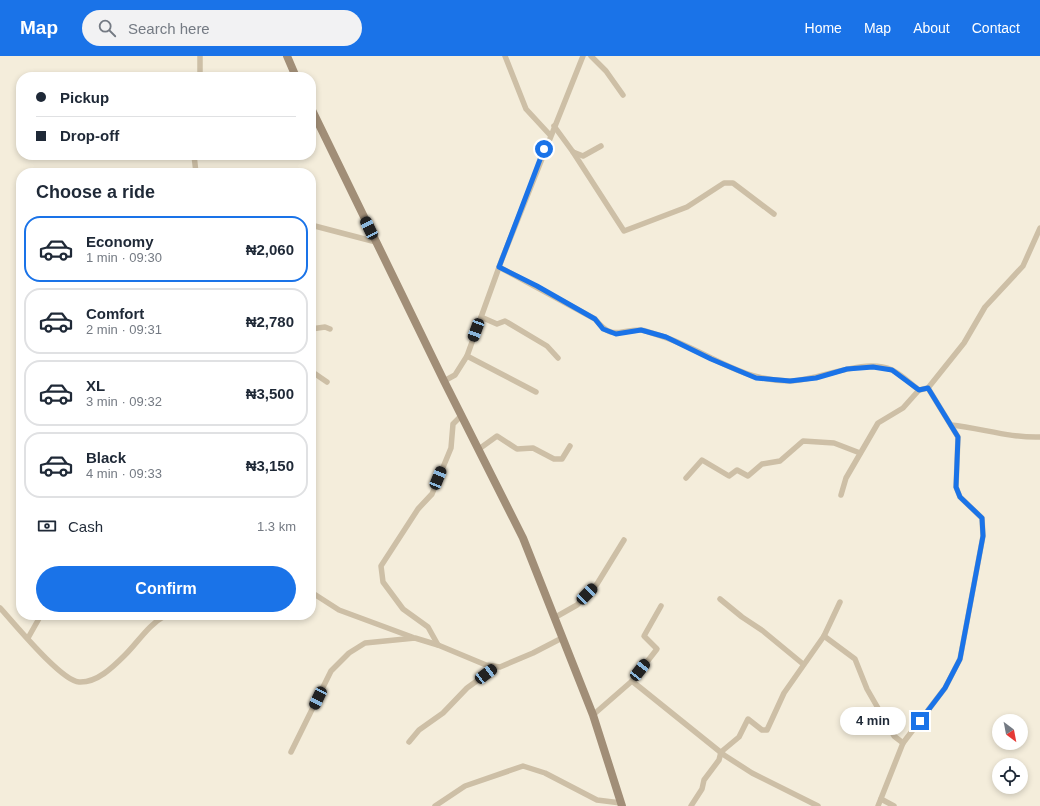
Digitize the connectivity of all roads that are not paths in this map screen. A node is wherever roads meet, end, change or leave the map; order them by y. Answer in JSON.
{"nodes":[{"id":1,"x":200,"y":56,"type":"edge"},
{"id":2,"x":287,"y":56,"type":"edge"},
{"id":3,"x":505,"y":56,"type":"edge"},
{"id":4,"x":583,"y":56,"type":"edge"},
{"id":5,"x":591,"y":56,"type":"edge"},
{"id":6,"x":200,"y":72,"type":"edge"},
{"id":7,"x":294,"y":72,"type":"edge"},
{"id":8,"x":623,"y":94,"type":"dead end"},
{"id":9,"x":316,"y":118,"type":"edge"},
{"id":10,"x":554,"y":126,"type":"junction"},
{"id":11,"x":550,"y":135,"type":"junction"},
{"id":12,"x":601,"y":146,"type":"dead end"},
{"id":13,"x":573,"y":152,"type":"junction"},
{"id":14,"x":774,"y":214,"type":"dead end"},
{"id":15,"x":316,"y":226,"type":"edge"},
{"id":16,"x":1040,"y":228,"type":"edge"},
{"id":17,"x":376,"y":242,"type":"junction"},
{"id":18,"x":499,"y":267,"type":"junction"},
{"id":19,"x":481,"y":317,"type":"junction"},
{"id":20,"x":316,"y":328,"type":"edge"},
{"id":21,"x":330,"y":329,"type":"dead end"},
{"id":22,"x":467,"y":356,"type":"junction"},
{"id":23,"x":558,"y":358,"type":"dead end"},
{"id":24,"x":316,"y":374,"type":"edge"},
{"id":25,"x":444,"y":381,"type":"junction"},
{"id":26,"x":327,"y":382,"type":"dead end"},
{"id":27,"x":928,"y":388,"type":"junction"},
{"id":28,"x":919,"y":390,"type":"junction"},
{"id":29,"x":536,"y":392,"type":"dead end"},
{"id":30,"x":462,"y":415,"type":"junction"},
{"id":31,"x":951,"y":425,"type":"junction"},
{"id":32,"x":1040,"y":437,"type":"edge"},
{"id":33,"x":570,"y":446,"type":"dead end"},
{"id":34,"x":479,"y":448,"type":"junction"},
{"id":35,"x":860,"y":454,"type":"junction"},
{"id":36,"x":686,"y":478,"type":"dead end"},
{"id":37,"x":841,"y":495,"type":"dead end"},
{"id":38,"x":624,"y":540,"type":"dead end"},
{"id":39,"x":316,"y":595,"type":"edge"},
{"id":40,"x":720,"y":599,"type":"dead end"},
{"id":41,"x":840,"y":602,"type":"dead end"},
{"id":42,"x":661,"y":606,"type":"dead end"},
{"id":43,"x":0,"y":608,"type":"edge"},
{"id":44,"x":554,"y":618,"type":"junction"},
{"id":45,"x":38,"y":620,"type":"edge"},
{"id":46,"x":160,"y":620,"type":"edge"},
{"id":47,"x":824,"y":636,"type":"junction"},
{"id":48,"x":28,"y":638,"type":"junction"},
{"id":49,"x":415,"y":638,"type":"junction"},
{"id":50,"x":562,"y":638,"type":"junction"},
{"id":51,"x":438,"y":645,"type":"junction"},
{"id":52,"x":803,"y":664,"type":"junction"},
{"id":53,"x":496,"y":667,"type":"junction"},
{"id":54,"x":632,"y":681,"type":"junction"},
{"id":55,"x":593,"y":715,"type":"junction"},
{"id":56,"x":408,"y":742,"type":"dead end"},
{"id":57,"x":903,"y":743,"type":"junction"},
{"id":58,"x":291,"y":752,"type":"dead end"},
{"id":59,"x":721,"y":752,"type":"junction"},
{"id":60,"x":881,"y":798,"type":"junction"},
{"id":61,"x":621,"y":804,"type":"edge"},
{"id":62,"x":435,"y":806,"type":"edge"},
{"id":63,"x":691,"y":806,"type":"edge"},
{"id":64,"x":818,"y":806,"type":"edge"},
{"id":65,"x":878,"y":806,"type":"edge"},
{"id":66,"x":894,"y":806,"type":"edge"}],
"edges":[{"from":1,"to":6,"type":"street"},
{"from":2,"to":7,"type":"main road"},
{"from":3,"to":11,"type":"street"},
{"from":4,"to":10,"type":"street"},
{"from":5,"to":8,"type":"street"},
{"from":9,"to":17,"type":"main road"},
{"from":10,"to":11,"type":"street"},
{"from":10,"to":13,"type":"street"},
{"from":11,"to":18,"type":"street"},
{"from":12,"to":13,"type":"street"},
{"from":13,"to":14,"type":"street"},
{"from":15,"to":17,"type":"street"},
{"from":16,"to":27,"type":"street"},
{"from":17,"to":25,"type":"main road"},
{"from":18,"to":19,"type":"street"},
{"from":18,"to":28,"type":"street"},
{"from":19,"to":22,"type":"street"},
{"from":19,"to":23,"type":"street"},
{"from":20,"to":21,"type":"street"},
{"from":22,"to":25,"type":"street"},
{"from":22,"to":29,"type":"street"},
{"from":24,"to":26,"type":"street"},
{"from":25,"to":30,"type":"main road"},
{"from":27,"to":28,"type":"street"},
{"from":27,"to":31,"type":"street"},
{"from":28,"to":35,"type":"street"},
{"from":30,"to":34,"type":"main road"},
{"from":30,"to":51,"type":"street"},
{"from":31,"to":32,"type":"street"},
{"from":31,"to":57,"type":"street"},
{"from":33,"to":34,"type":"street"},
{"from":34,"to":44,"type":"main road"},
{"from":35,"to":36,"type":"street"},
{"from":35,"to":37,"type":"street"},
{"from":38,"to":44,"type":"street"},
{"from":39,"to":49,"type":"street"},
{"from":40,"to":52,"type":"street"},
{"from":41,"to":47,"type":"street"},
{"from":42,"to":54,"type":"street"},
{"from":43,"to":48,"type":"street"},
{"from":44,"to":50,"type":"main road"},
{"from":45,"to":48,"type":"street"},
{"from":46,"to":48,"type":"street"},
{"from":47,"to":52,"type":"street"},
{"from":47,"to":57,"type":"street"},
{"from":49,"to":51,"type":"street"},
{"from":49,"to":58,"type":"street"},
{"from":50,"to":53,"type":"street"},
{"from":50,"to":55,"type":"main road"},
{"from":51,"to":53,"type":"street"},
{"from":52,"to":59,"type":"street"},
{"from":53,"to":56,"type":"street"},
{"from":54,"to":55,"type":"street"},
{"from":54,"to":59,"type":"street"},
{"from":55,"to":61,"type":"main road"},
{"from":57,"to":60,"type":"street"},
{"from":59,"to":63,"type":"street"},
{"from":59,"to":64,"type":"street"},
{"from":60,"to":65,"type":"street"},
{"from":60,"to":66,"type":"street"},
{"from":61,"to":62,"type":"street"}]}
